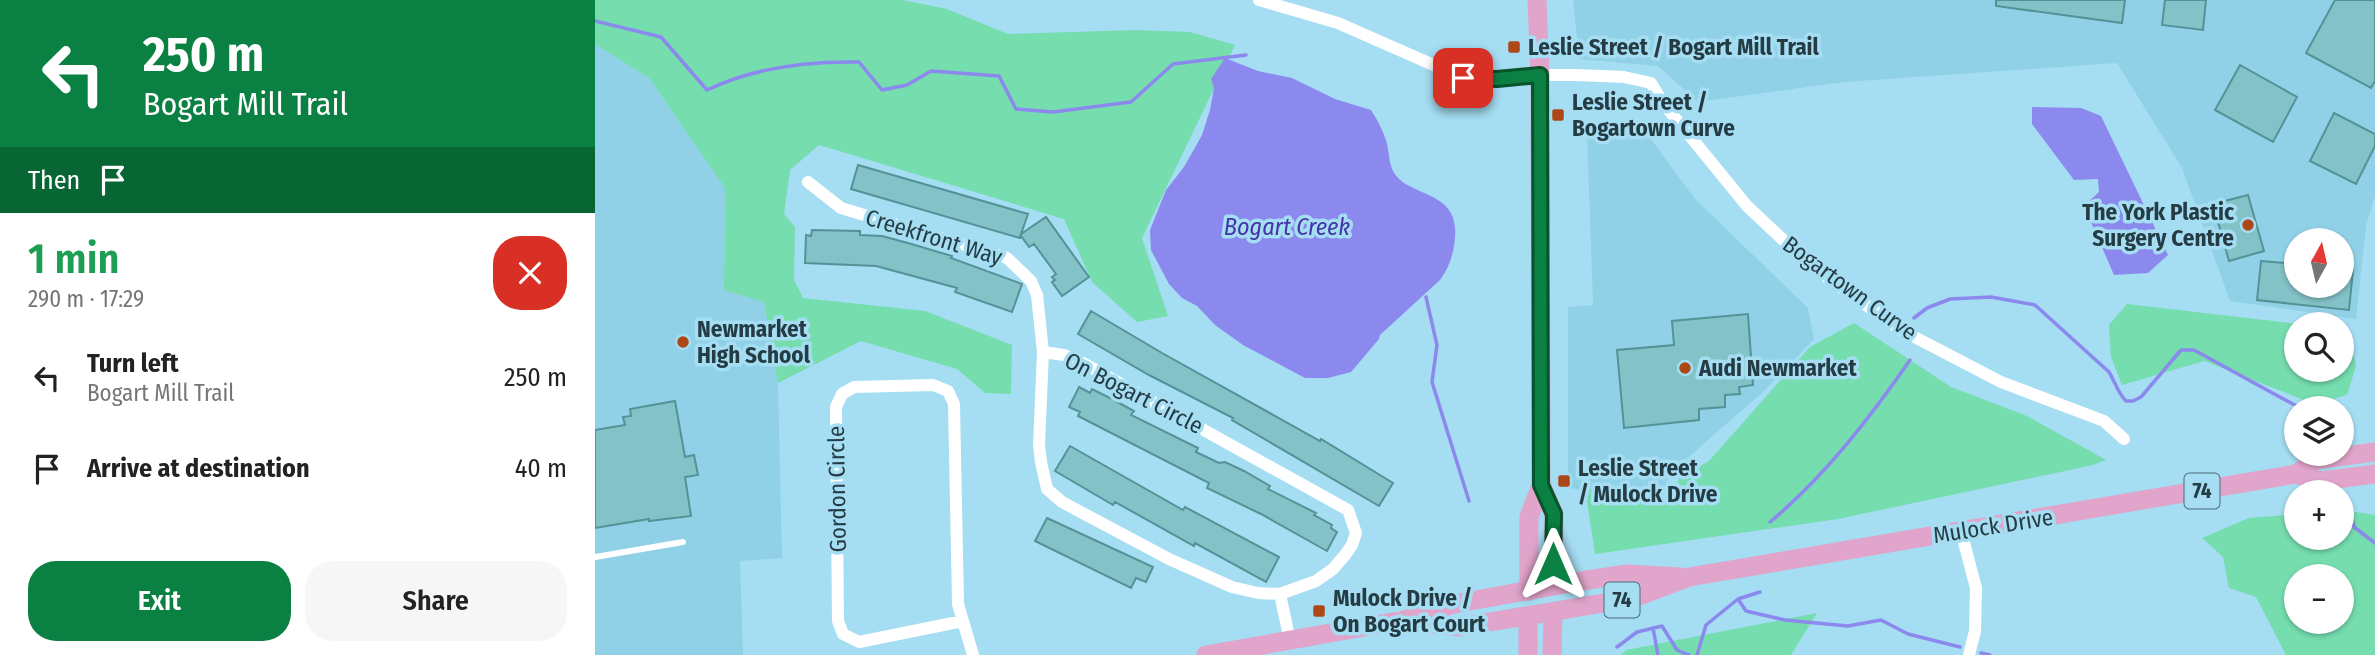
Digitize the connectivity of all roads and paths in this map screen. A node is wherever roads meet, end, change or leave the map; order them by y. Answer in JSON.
{"nodes":[{"id":1,"x":1259,"y":0,"type":"edge"},
{"id":2,"x":1537,"y":0,"type":"edge"},
{"id":3,"x":1540,"y":75,"type":"junction"},
{"id":4,"x":808,"y":182,"type":"dead end"},
{"id":5,"x":1043,"y":352,"type":"junction"},
{"id":6,"x":2125,"y":439,"type":"dead end"},
{"id":7,"x":2375,"y":452,"type":"edge"},
{"id":8,"x":2296,"y":474,"type":"junction"},
{"id":9,"x":2375,"y":474,"type":"edge"},
{"id":10,"x":1541,"y":485,"type":"junction"},
{"id":11,"x":1961,"y":531,"type":"junction"},
{"id":12,"x":683,"y":542,"type":"dead end"},
{"id":13,"x":595,"y":557,"type":"edge"},
{"id":14,"x":1689,"y":577,"type":"junction"},
{"id":15,"x":1553,"y":586,"type":"junction"},
{"id":16,"x":1529,"y":591,"type":"junction"},
{"id":17,"x":1280,"y":594,"type":"junction"},
{"id":18,"x":1553,"y":612,"type":"junction"},
{"id":19,"x":1528,"y":616,"type":"junction"},
{"id":20,"x":1404,"y":620,"type":"junction"},
{"id":21,"x":963,"y":621,"type":"junction"},
{"id":22,"x":1290,"y":640,"type":"junction"},
{"id":23,"x":973,"y":655,"type":"edge"},
{"id":24,"x":1206,"y":655,"type":"edge"},
{"id":25,"x":1528,"y":655,"type":"edge"},
{"id":26,"x":1552,"y":655,"type":"edge"},
{"id":27,"x":1969,"y":655,"type":"edge"}],
"edges":[{"from":1,"to":3,"type":"street","name":"Bogartown Curve"},
{"from":2,"to":3,"type":"main road"},
{"from":3,"to":6,"type":"street","name":"Bogartown Curve"},
{"from":3,"to":10,"type":"main road"},
{"from":4,"to":5,"type":"street","name":"Creekfront Way"},
{"from":5,"to":17,"type":"street","name":"On Bogart Circle"},
{"from":5,"to":17,"type":"street","name":"On Bogart Circle"},
{"from":7,"to":8,"type":"main road","name":"Mulock Drive","number":"74"},
{"from":8,"to":9,"type":"main road","name":"Mulock Drive","number":"74"},
{"from":8,"to":11,"type":"main road","name":"Mulock Drive","number":"74"},
{"from":10,"to":15,"type":"main road"},
{"from":10,"to":16,"type":"main road"},
{"from":11,"to":14,"type":"main road","name":"Mulock Drive","number":"74"},
{"from":11,"to":27,"type":"street"},
{"from":12,"to":13,"type":"lane"},
{"from":14,"to":15,"type":"main road","name":"Mulock Drive","number":"74"},
{"from":14,"to":18,"type":"main road","name":"Mulock Drive","number":"74"},
{"from":15,"to":16,"type":"main road","name":"Mulock Drive","number":"74"},
{"from":16,"to":20,"type":"main road","name":"Mulock Drive","number":"74"},
{"from":17,"to":22,"type":"street"},
{"from":18,"to":19,"type":"main road","name":"Mulock Drive","number":"74"},
{"from":18,"to":26,"type":"main road"},
{"from":19,"to":20,"type":"main road","name":"Mulock Drive","number":"74"},
{"from":19,"to":25,"type":"main road"},
{"from":20,"to":22,"type":"main road","name":"Mulock Drive","number":"74"},
{"from":21,"to":21,"type":"street","name":"Gordon Circle"},
{"from":21,"to":23,"type":"street","name":"Gordon Circle"},
{"from":22,"to":24,"type":"main road","name":"Mulock Drive","number":"74"}]}
